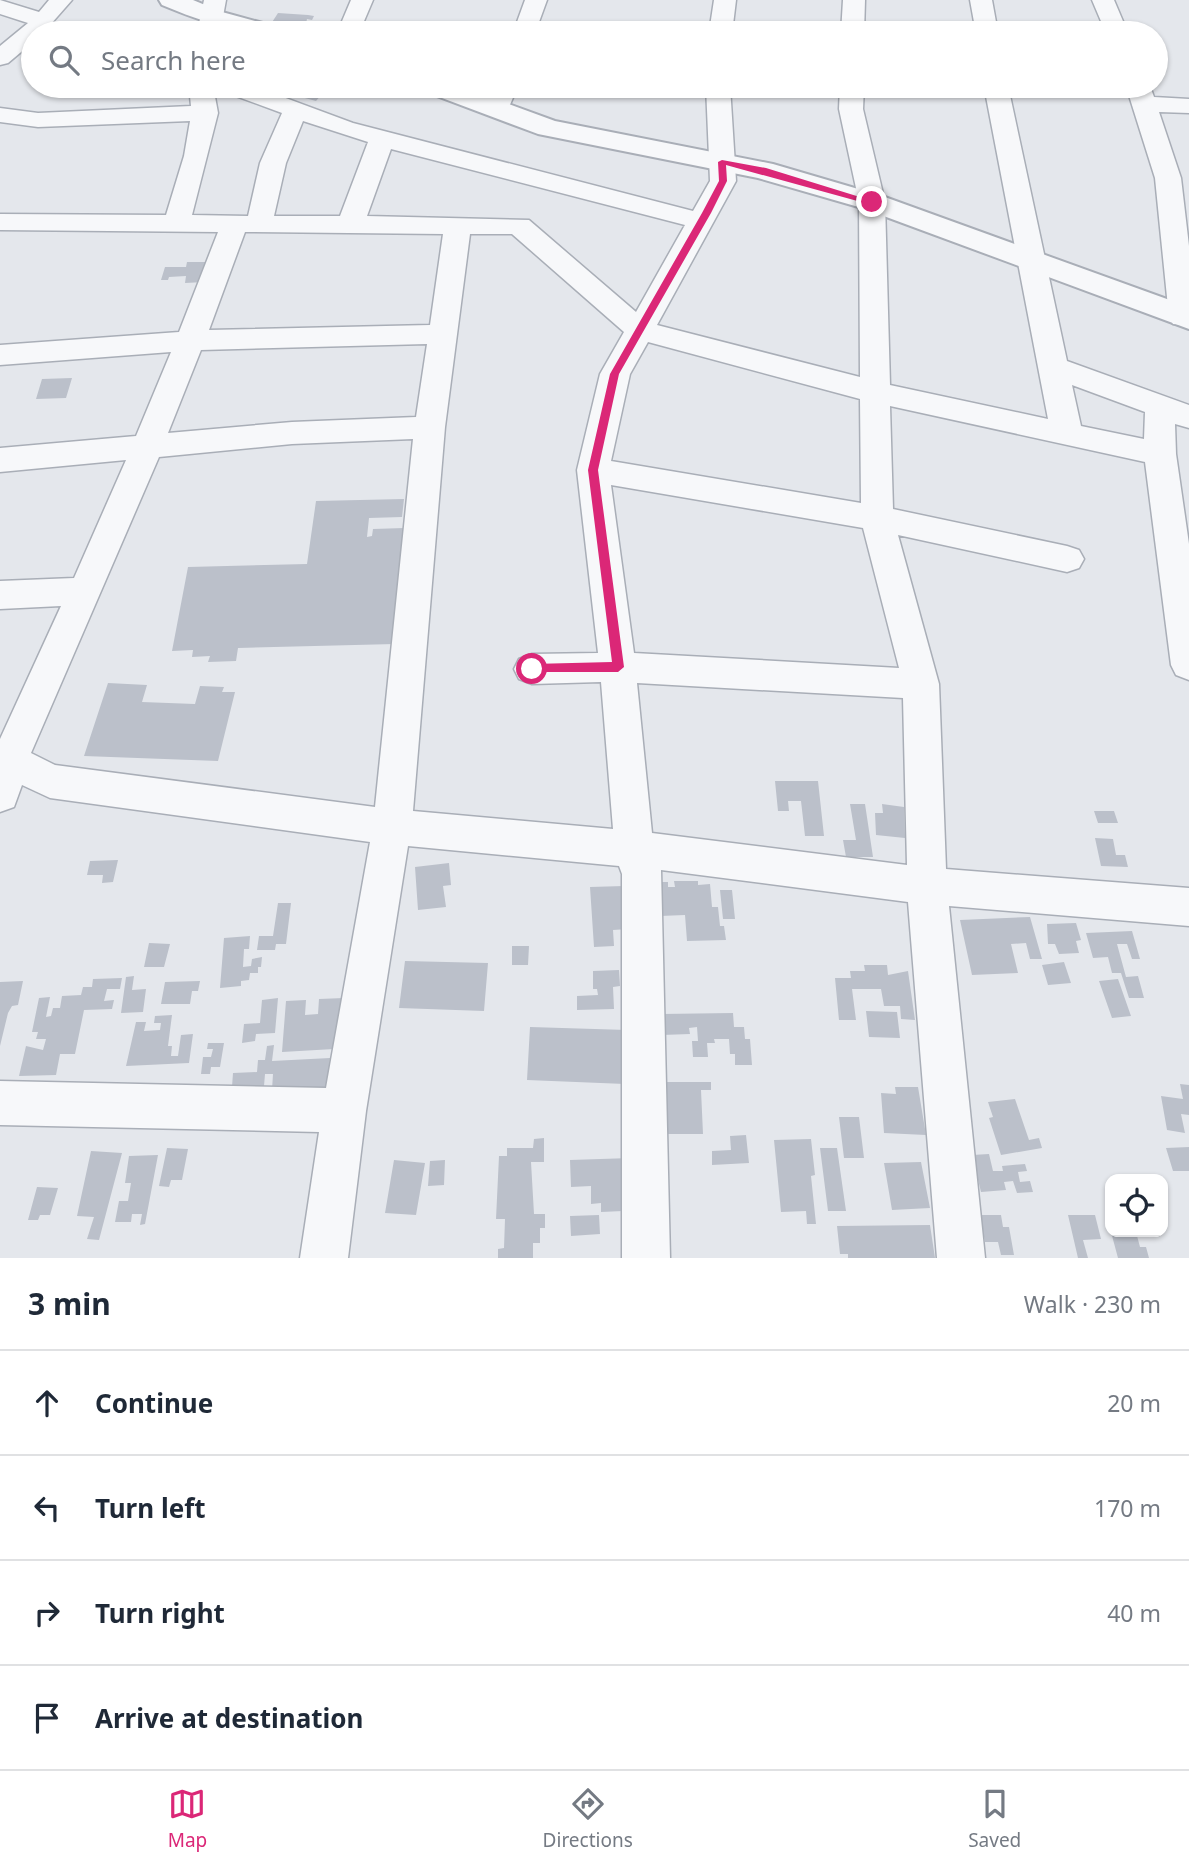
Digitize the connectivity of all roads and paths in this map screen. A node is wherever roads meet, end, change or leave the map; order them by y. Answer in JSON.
{"nodes":[{"id":1,"x":61,"y":0,"type":"edge"},
{"id":2,"x":171,"y":0,"type":"edge"},
{"id":3,"x":362,"y":0,"type":"edge"},
{"id":4,"x":536,"y":0,"type":"edge"},
{"id":5,"x":725,"y":0,"type":"edge"},
{"id":6,"x":854,"y":0,"type":"edge"},
{"id":7,"x":981,"y":0,"type":"edge"},
{"id":8,"x":1103,"y":0,"type":"edge"},
{"id":9,"x":0,"y":7,"type":"edge"},
{"id":10,"x":212,"y":17,"type":"edge"},
{"id":11,"x":44,"y":21,"type":"joint"},
{"id":12,"x":353,"y":21,"type":"edge"},
{"id":13,"x":528,"y":21,"type":"edge"},
{"id":14,"x":722,"y":21,"type":"edge"},
{"id":15,"x":853,"y":21,"type":"edge"},
{"id":16,"x":985,"y":21,"type":"edge"},
{"id":17,"x":1112,"y":21,"type":"edge"},
{"id":18,"x":21,"y":40,"type":"edge"},
{"id":19,"x":21,"y":56,"type":"edge"},
{"id":20,"x":1,"y":57,"type":"edge"},
{"id":21,"x":203,"y":98,"type":"edge"},
{"id":22,"x":264,"y":98,"type":"edge"},
{"id":23,"x":503,"y":98,"type":"edge"},
{"id":24,"x":719,"y":98,"type":"edge"},
{"id":25,"x":851,"y":98,"type":"edge"},
{"id":26,"x":999,"y":98,"type":"edge"},
{"id":27,"x":1143,"y":98,"type":"edge"},
{"id":28,"x":1155,"y":98,"type":"edge"},
{"id":29,"x":1189,"y":106,"type":"edge"},
{"id":30,"x":296,"y":110,"type":"junction"},
{"id":31,"x":206,"y":113,"type":"junction"},
{"id":32,"x":0,"y":116,"type":"edge"},
{"id":33,"x":382,"y":139,"type":"junction"},
{"id":34,"x":722,"y":162,"type":"junction"},
{"id":35,"x":872,"y":202,"type":"junction"},
{"id":36,"x":702,"y":221,"type":"junction"},
{"id":37,"x":0,"y":222,"type":"edge"},
{"id":38,"x":176,"y":224,"type":"junction"},
{"id":39,"x":247,"y":224,"type":"junction"},
{"id":40,"x":350,"y":225,"type":"junction"},
{"id":41,"x":458,"y":225,"type":"junction"},
{"id":42,"x":1033,"y":261,"type":"junction"},
{"id":43,"x":1186,"y":317,"type":"edge"},
{"id":44,"x":639,"y":330,"type":"junction"},
{"id":45,"x":443,"y":334,"type":"junction"},
{"id":46,"x":192,"y":341,"type":"junction"},
{"id":47,"x":0,"y":355,"type":"edge"},
{"id":48,"x":1055,"y":368,"type":"junction"},
{"id":49,"x":875,"y":392,"type":"junction"},
{"id":50,"x":1175,"y":412,"type":"edge"},
{"id":51,"x":430,"y":427,"type":"junction"},
{"id":52,"x":1067,"y":433,"type":"junction"},
{"id":53,"x":146,"y":449,"type":"junction"},
{"id":54,"x":1160,"y":454,"type":"junction"},
{"id":55,"x":0,"y":460,"type":"edge"},
{"id":56,"x":593,"y":470,"type":"junction"},
{"id":57,"x":877,"y":518,"type":"junction"},
{"id":58,"x":1067,"y":559,"type":"dead end"},
{"id":59,"x":86,"y":591,"type":"junction"},
{"id":60,"x":0,"y":595,"type":"edge"},
{"id":61,"x":1189,"y":665,"type":"edge"},
{"id":62,"x":618,"y":667,"type":"junction"},
{"id":63,"x":532,"y":669,"type":"dead end"},
{"id":64,"x":921,"y":684,"type":"junction"},
{"id":65,"x":3,"y":772,"type":"edge"},
{"id":66,"x":392,"y":827,"type":"junction"},
{"id":67,"x":634,"y":849,"type":"junction"},
{"id":68,"x":927,"y":886,"type":"junction"},
{"id":69,"x":1189,"y":907,"type":"edge"},
{"id":70,"x":0,"y":1103,"type":"edge"},
{"id":71,"x":344,"y":1111,"type":"junction"},
{"id":72,"x":324,"y":1258,"type":"edge"},
{"id":73,"x":646,"y":1258,"type":"edge"},
{"id":74,"x":961,"y":1258,"type":"edge"}],
"edges":[{"from":1,"to":11,"type":"street"},
{"from":2,"to":10,"type":"street"},
{"from":3,"to":12,"type":"street"},
{"from":4,"to":13,"type":"street"},
{"from":5,"to":14,"type":"street"},
{"from":6,"to":15,"type":"street"},
{"from":7,"to":16,"type":"street"},
{"from":8,"to":17,"type":"street"},
{"from":9,"to":11,"type":"street"},
{"from":18,"to":20,"type":"street"},
{"from":19,"to":20,"type":"street"},
{"from":21,"to":31,"type":"street"},
{"from":22,"to":30,"type":"street"},
{"from":23,"to":34,"type":"street"},
{"from":24,"to":34,"type":"street"},
{"from":25,"to":35,"type":"street"},
{"from":26,"to":42,"type":"street"},
{"from":27,"to":43,"type":"street"},
{"from":28,"to":29,"type":"street"},
{"from":30,"to":33,"type":"street"},
{"from":30,"to":39,"type":"street"},
{"from":31,"to":32,"type":"street"},
{"from":31,"to":38,"type":"street"},
{"from":33,"to":36,"type":"street"},
{"from":33,"to":40,"type":"street"},
{"from":34,"to":35,"type":"street"},
{"from":34,"to":36,"type":"street"},
{"from":35,"to":42,"type":"street"},
{"from":35,"to":49,"type":"street"},
{"from":36,"to":44,"type":"street"},
{"from":37,"to":38,"type":"street"},
{"from":38,"to":39,"type":"street"},
{"from":39,"to":40,"type":"street"},
{"from":39,"to":46,"type":"street"},
{"from":40,"to":41,"type":"street"},
{"from":41,"to":44,"type":"street"},
{"from":41,"to":45,"type":"street"},
{"from":42,"to":43,"type":"street"},
{"from":42,"to":48,"type":"street"},
{"from":44,"to":49,"type":"street"},
{"from":44,"to":56,"type":"street"},
{"from":45,"to":46,"type":"street"},
{"from":45,"to":51,"type":"street"},
{"from":46,"to":47,"type":"street"},
{"from":46,"to":53,"type":"street"},
{"from":48,"to":50,"type":"street"},
{"from":48,"to":52,"type":"street"},
{"from":49,"to":52,"type":"street"},
{"from":49,"to":57,"type":"street"},
{"from":50,"to":54,"type":"street"},
{"from":51,"to":53,"type":"street"},
{"from":51,"to":66,"type":"street"},
{"from":52,"to":54,"type":"street"},
{"from":53,"to":55,"type":"street"},
{"from":53,"to":59,"type":"street"},
{"from":54,"to":61,"type":"street"},
{"from":56,"to":57,"type":"street"},
{"from":56,"to":62,"type":"street"},
{"from":57,"to":58,"type":"street"},
{"from":57,"to":64,"type":"street"},
{"from":59,"to":60,"type":"street"},
{"from":59,"to":65,"type":"street"},
{"from":62,"to":63,"type":"street"},
{"from":62,"to":64,"type":"street"},
{"from":62,"to":67,"type":"street"},
{"from":64,"to":68,"type":"street"},
{"from":65,"to":66,"type":"street"},
{"from":66,"to":67,"type":"street"},
{"from":66,"to":71,"type":"street"},
{"from":67,"to":68,"type":"street"},
{"from":67,"to":73,"type":"street"},
{"from":68,"to":69,"type":"street"},
{"from":68,"to":74,"type":"street"},
{"from":70,"to":71,"type":"street"},
{"from":71,"to":72,"type":"street"}]}
